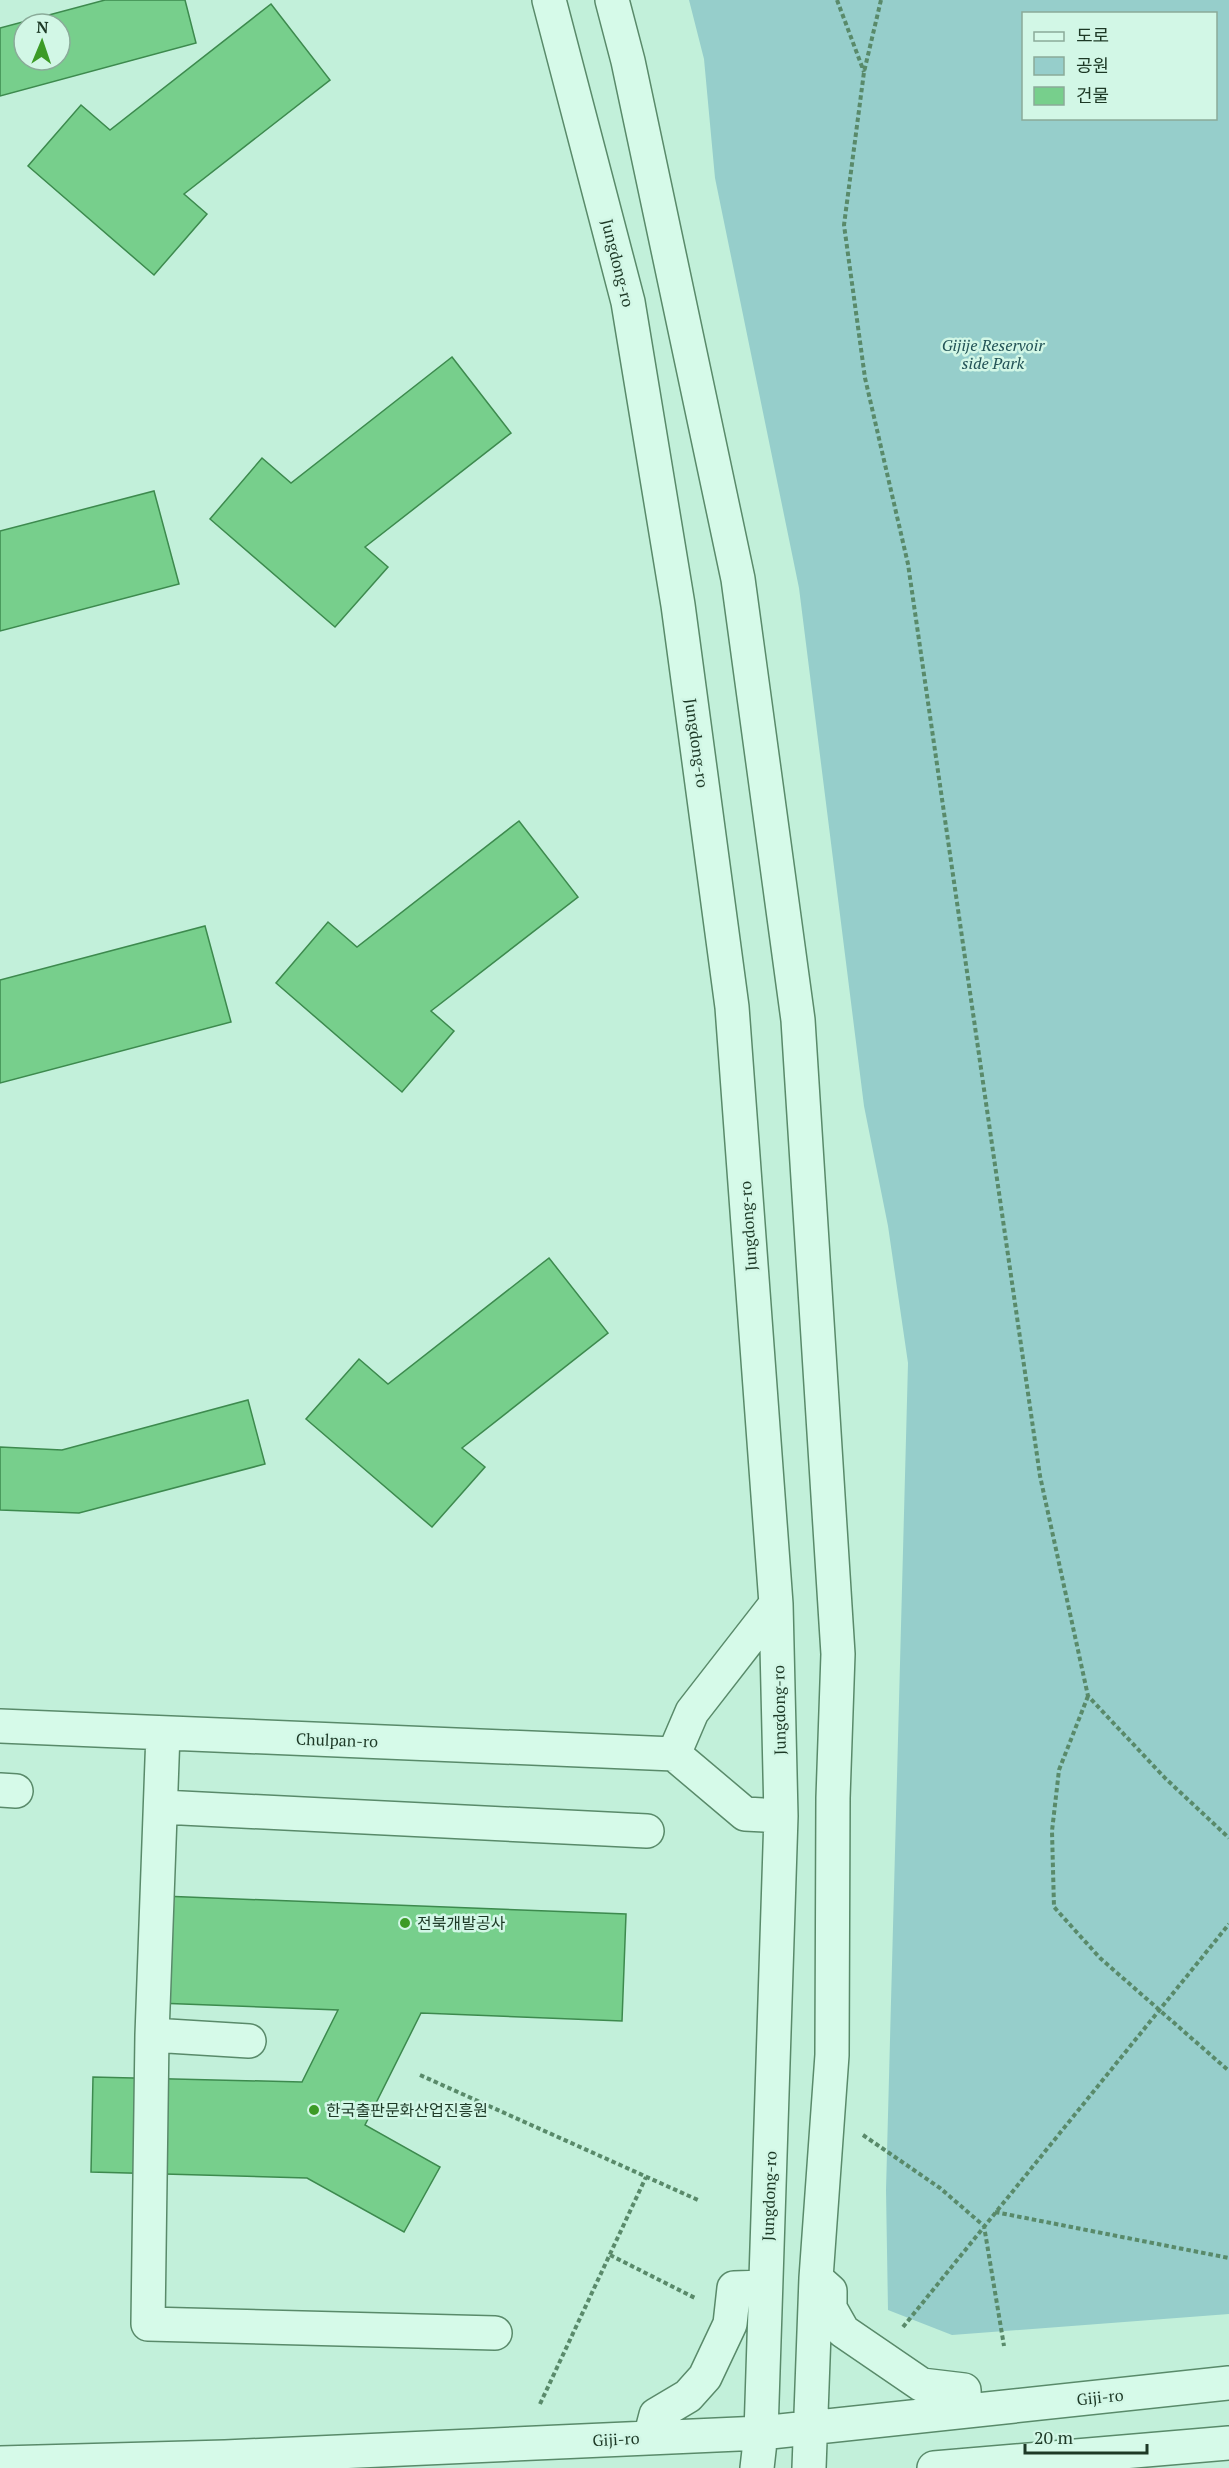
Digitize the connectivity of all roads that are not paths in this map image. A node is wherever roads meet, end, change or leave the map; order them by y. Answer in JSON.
{"nodes":[{"id":1,"x":549,"y":0,"type":"edge"},
{"id":2,"x":612,"y":0,"type":"edge"},
{"id":3,"x":776,"y":1604,"type":"junction"},
{"id":4,"x":0,"y":1725,"type":"edge"},
{"id":5,"x":164,"y":1733,"type":"junction"},
{"id":6,"x":674,"y":1754,"type":"junction"},
{"id":7,"x":162,"y":1806,"type":"junction"},
{"id":8,"x":781,"y":1816,"type":"junction"},
{"id":9,"x":648,"y":1831,"type":"dead end"},
{"id":10,"x":152,"y":2035,"type":"junction"},
{"id":11,"x":249,"y":2042,"type":"dead end"},
{"id":12,"x":816,"y":2278,"type":"junction"},
{"id":13,"x":765,"y":2287,"type":"junction"},
{"id":14,"x":495,"y":2333,"type":"dead end"},
{"id":15,"x":1229,"y":2383,"type":"edge"},
{"id":16,"x":965,"y":2411,"type":"junction"},
{"id":17,"x":810,"y":2428,"type":"junction"},
{"id":18,"x":761,"y":2433,"type":"junction"},
{"id":19,"x":650,"y":2438,"type":"junction"},
{"id":20,"x":1229,"y":2443,"type":"edge"},
{"id":21,"x":0,"y":2463,"type":"edge"},
{"id":22,"x":757,"y":2468,"type":"edge"},
{"id":23,"x":809,"y":2468,"type":"edge"},
{"id":24,"x":934,"y":2468,"type":"edge"}],
"edges":[{"from":1,"to":3,"type":"street","name":"Jungdong-ro"},
{"from":2,"to":12,"type":"street"},
{"from":3,"to":6,"type":"street"},
{"from":3,"to":8,"type":"street","name":"Jungdong-ro"},
{"from":4,"to":5,"type":"street","name":"Chulpan-ro"},
{"from":5,"to":6,"type":"street","name":"Chulpan-ro"},
{"from":5,"to":7,"type":"street"},
{"from":6,"to":8,"type":"street"},
{"from":7,"to":9,"type":"street"},
{"from":7,"to":10,"type":"street"},
{"from":8,"to":13,"type":"street","name":"Jungdong-ro"},
{"from":10,"to":11,"type":"street"},
{"from":10,"to":14,"type":"street"},
{"from":12,"to":16,"type":"street"},
{"from":12,"to":17,"type":"street"},
{"from":13,"to":18,"type":"street","name":"Jungdong-ro"},
{"from":13,"to":19,"type":"street"},
{"from":15,"to":16,"type":"street","name":"Giji-ro"},
{"from":16,"to":17,"type":"street","name":"Giji-ro"},
{"from":17,"to":18,"type":"street","name":"Giji-ro"},
{"from":17,"to":23,"type":"street"},
{"from":18,"to":19,"type":"street","name":"Giji-ro"},
{"from":18,"to":22,"type":"street","name":"Jungdong-ro"},
{"from":19,"to":21,"type":"street","name":"Giji-ro"},
{"from":20,"to":24,"type":"street"}]}
